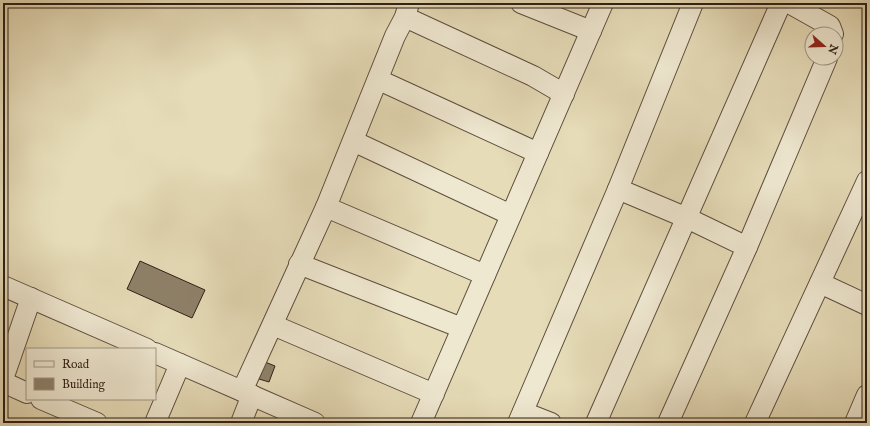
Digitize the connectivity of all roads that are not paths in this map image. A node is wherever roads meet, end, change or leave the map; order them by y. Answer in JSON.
{"nodes":[{"id":1,"x":603,"y":3,"type":"edge"},
{"id":2,"x":693,"y":3,"type":"edge"},
{"id":3,"x":781,"y":3,"type":"edge"},
{"id":4,"x":789,"y":3,"type":"edge"},
{"id":5,"x":529,"y":5,"type":"edge"},
{"id":6,"x":407,"y":10,"type":"edge"},
{"id":7,"x":830,"y":26,"type":"edge"},
{"id":8,"x":591,"y":31,"type":"junction"},
{"id":9,"x":824,"y":66,"type":"edge"},
{"id":10,"x":379,"y":80,"type":"junction"},
{"id":11,"x":564,"y":94,"type":"junction"},
{"id":12,"x":353,"y":141,"type":"junction"},
{"id":13,"x":538,"y":153,"type":"junction"},
{"id":14,"x":867,"y":181,"type":"edge"},
{"id":15,"x":618,"y":189,"type":"junction"},
{"id":16,"x":326,"y":207,"type":"junction"},
{"id":17,"x":511,"y":214,"type":"junction"},
{"id":18,"x":687,"y":218,"type":"junction"},
{"id":19,"x":747,"y":247,"type":"junction"},
{"id":20,"x":298,"y":264,"type":"junction"},
{"id":21,"x":485,"y":275,"type":"junction"},
{"id":22,"x":820,"y":282,"type":"junction"},
{"id":23,"x":3,"y":286,"type":"edge"},
{"id":24,"x":31,"y":298,"type":"junction"},
{"id":25,"x":867,"y":305,"type":"edge"},
{"id":26,"x":273,"y":325,"type":"junction"},
{"id":27,"x":462,"y":328,"type":"junction"},
{"id":28,"x":145,"y":348,"type":"edge"},
{"id":29,"x":156,"y":353,"type":"edge"},
{"id":30,"x":180,"y":364,"type":"junction"},
{"id":31,"x":3,"y":381,"type":"edge"},
{"id":32,"x":26,"y":392,"type":"edge"},
{"id":33,"x":247,"y":393,"type":"junction"},
{"id":34,"x":434,"y":394,"type":"junction"},
{"id":35,"x":867,"y":395,"type":"edge"},
{"id":36,"x":42,"y":400,"type":"edge"},
{"id":37,"x":67,"y":417,"type":"edge"},
{"id":38,"x":520,"y":418,"type":"edge"},
{"id":39,"x":96,"y":423,"type":"edge"},
{"id":40,"x":154,"y":423,"type":"edge"},
{"id":41,"x":241,"y":423,"type":"edge"},
{"id":42,"x":315,"y":423,"type":"edge"},
{"id":43,"x":421,"y":423,"type":"edge"},
{"id":44,"x":551,"y":423,"type":"edge"},
{"id":45,"x":596,"y":423,"type":"edge"},
{"id":46,"x":668,"y":423,"type":"edge"},
{"id":47,"x":755,"y":423,"type":"edge"},
{"id":48,"x":855,"y":423,"type":"edge"}],
"edges":[{"from":1,"to":8,"type":"street"},
{"from":2,"to":15,"type":"street"},
{"from":3,"to":18,"type":"street"},
{"from":4,"to":7,"type":"street"},
{"from":5,"to":8,"type":"street"},
{"from":6,"to":10,"type":"street"},
{"from":6,"to":11,"type":"street"},
{"from":8,"to":11,"type":"street"},
{"from":9,"to":19,"type":"street"},
{"from":10,"to":12,"type":"street"},
{"from":10,"to":13,"type":"street"},
{"from":11,"to":13,"type":"street"},
{"from":12,"to":16,"type":"street"},
{"from":12,"to":17,"type":"street"},
{"from":13,"to":17,"type":"street"},
{"from":14,"to":22,"type":"street"},
{"from":15,"to":18,"type":"street"},
{"from":15,"to":38,"type":"street"},
{"from":16,"to":20,"type":"street"},
{"from":16,"to":21,"type":"street"},
{"from":17,"to":21,"type":"street"},
{"from":18,"to":19,"type":"street"},
{"from":18,"to":45,"type":"street"},
{"from":19,"to":46,"type":"street"},
{"from":20,"to":26,"type":"street"},
{"from":20,"to":27,"type":"street"},
{"from":21,"to":27,"type":"street"},
{"from":22,"to":25,"type":"street"},
{"from":22,"to":47,"type":"street"},
{"from":23,"to":24,"type":"street"},
{"from":24,"to":28,"type":"street"},
{"from":24,"to":31,"type":"street"},
{"from":26,"to":33,"type":"street"},
{"from":26,"to":34,"type":"street"},
{"from":27,"to":34,"type":"street"},
{"from":29,"to":30,"type":"street"},
{"from":30,"to":33,"type":"street"},
{"from":30,"to":40,"type":"street"},
{"from":31,"to":32,"type":"street"},
{"from":33,"to":41,"type":"street"},
{"from":33,"to":42,"type":"street"},
{"from":34,"to":43,"type":"street"},
{"from":35,"to":48,"type":"street"},
{"from":36,"to":37,"type":"street"},
{"from":37,"to":39,"type":"street"},
{"from":38,"to":44,"type":"street"}]}
